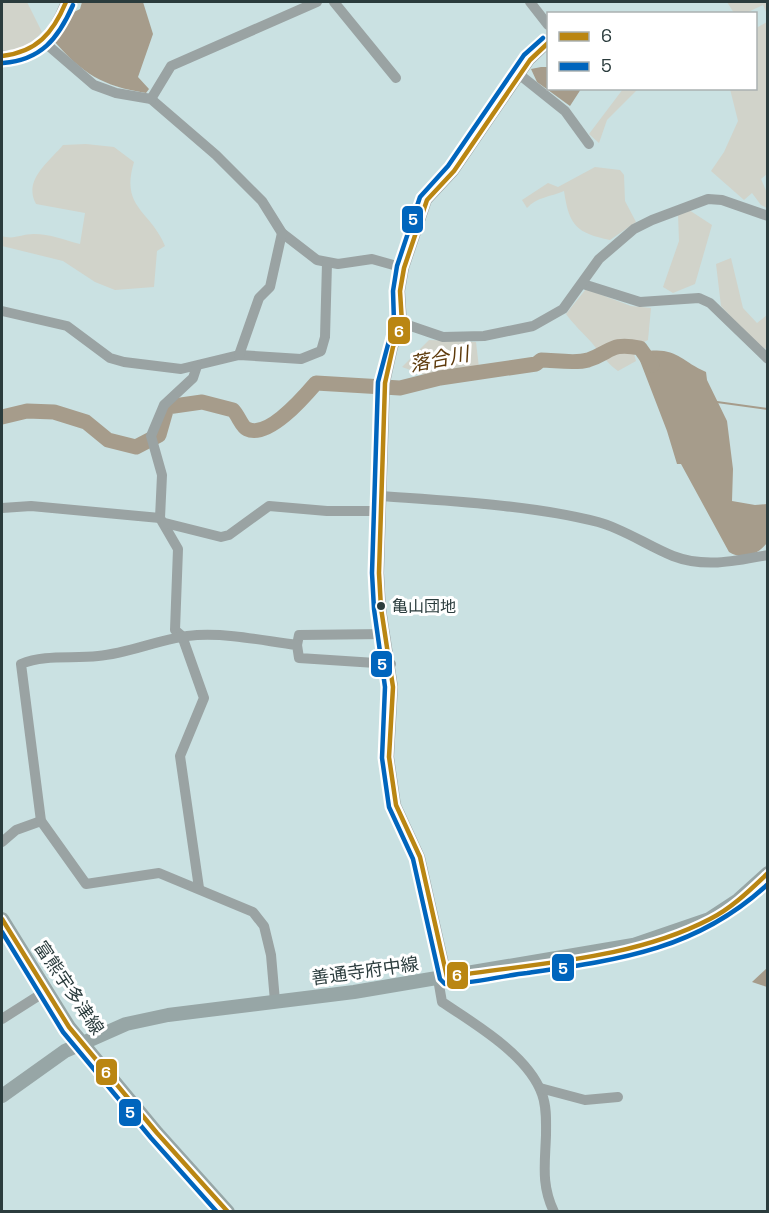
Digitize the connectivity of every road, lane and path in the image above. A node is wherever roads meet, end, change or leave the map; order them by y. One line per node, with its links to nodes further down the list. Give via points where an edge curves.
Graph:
1 (66, 2): 6 (street)
2 (317, 2): 11 (street, via 171,66)
3 (334, 2): 10 (street)
4 (530, 2): 5 (street)
5 (547, 23)
6 (44, 42): 8 (street, via 26,53); 11 (street, via 94,85)
7 (547, 45): 9 (street)
8 (2, 56)
9 (520, 75): 12 (street, via 566,111); 16 (street, via 454,171 428,200)
10 (396, 78)
11 (151, 99): 14 (street, via 262,201)
12 (589, 144)
13 (768, 216): 17 (street, via 708,199 675,211 634,229 599,259)
14 (282, 233): 15 (street, via 317,260); 20 (street, via 270,287 259,298)
15 (327, 263): 16 (street, via 372,259); 20 (street, via 326,337 321,351 302,359)
16 (404, 268): 19 (street, via 400,291)
17 (583, 284): 19 (street, via 563,309 541,324 506,332 442,337); 21 (street, via 640,302 699,298 710,303)
18 (2, 311): 22 (street, via 67,326 110,358 124,363 180,369)
19 (402, 323): 23 (street, via 385,383)
20 (239, 355): 22 (street)
21 (768, 359)
22 (197, 366): 26 (street, via 193,378 164,405 152,439 162,475)
23 (380, 496): 25 (street); 27 (street, via 462,502 600,522 675,557 698,562 727,563)
24 (2, 508): 26 (street, via 31,506 131,513)
25 (380, 511): 26 (street, via 270,506 229,536 221,537); 28 (street, via 379,573)
26 (162, 520): 29 (street, via 178,549 175,630)
27 (768, 555)
28 (385, 634): 30 (street, via 299,635); 31 (street)
29 (182, 636): 30 (street, via 199,634); 32 (street, via 122,654 35,658 21,664); 35 (street, via 204,698 180,756)
30 (297, 645): 31 (street, via 299,658)
31 (391, 664): 37 (street, via 389,757 396,805 420,856)
32 (41, 822): 33 (street, via 16,830); 35 (street, via 86,884 159,873)
33 (2, 842)
34 (768, 873): 37 (main road, 善通寺府中線, via 725,910 690,928 622,948)
35 (200, 888): 39 (street, via 260,918 271,955)
36 (2, 919): 38 (main road, 富熊宇多津線)
37 (443, 978): 39 (main road, 善通寺府中線); 42 (street, via 442,1002 493,1036)
38 (46, 991): 40 (street); 41 (main road, 富熊宇多津線)
39 (275, 1001): 41 (main road, 善通寺府中線, via 145,1019)
40 (2, 1019)
41 (82, 1042): 43 (main road, 善通寺府中線); 45 (main road, 富熊宇多津線)
42 (540, 1088): 44 (street, via 585,1100); 46 (street, via 546,1119 543,1182)
43 (2, 1096)
44 (618, 1097)
45 (228, 1212)
46 (554, 1212)

